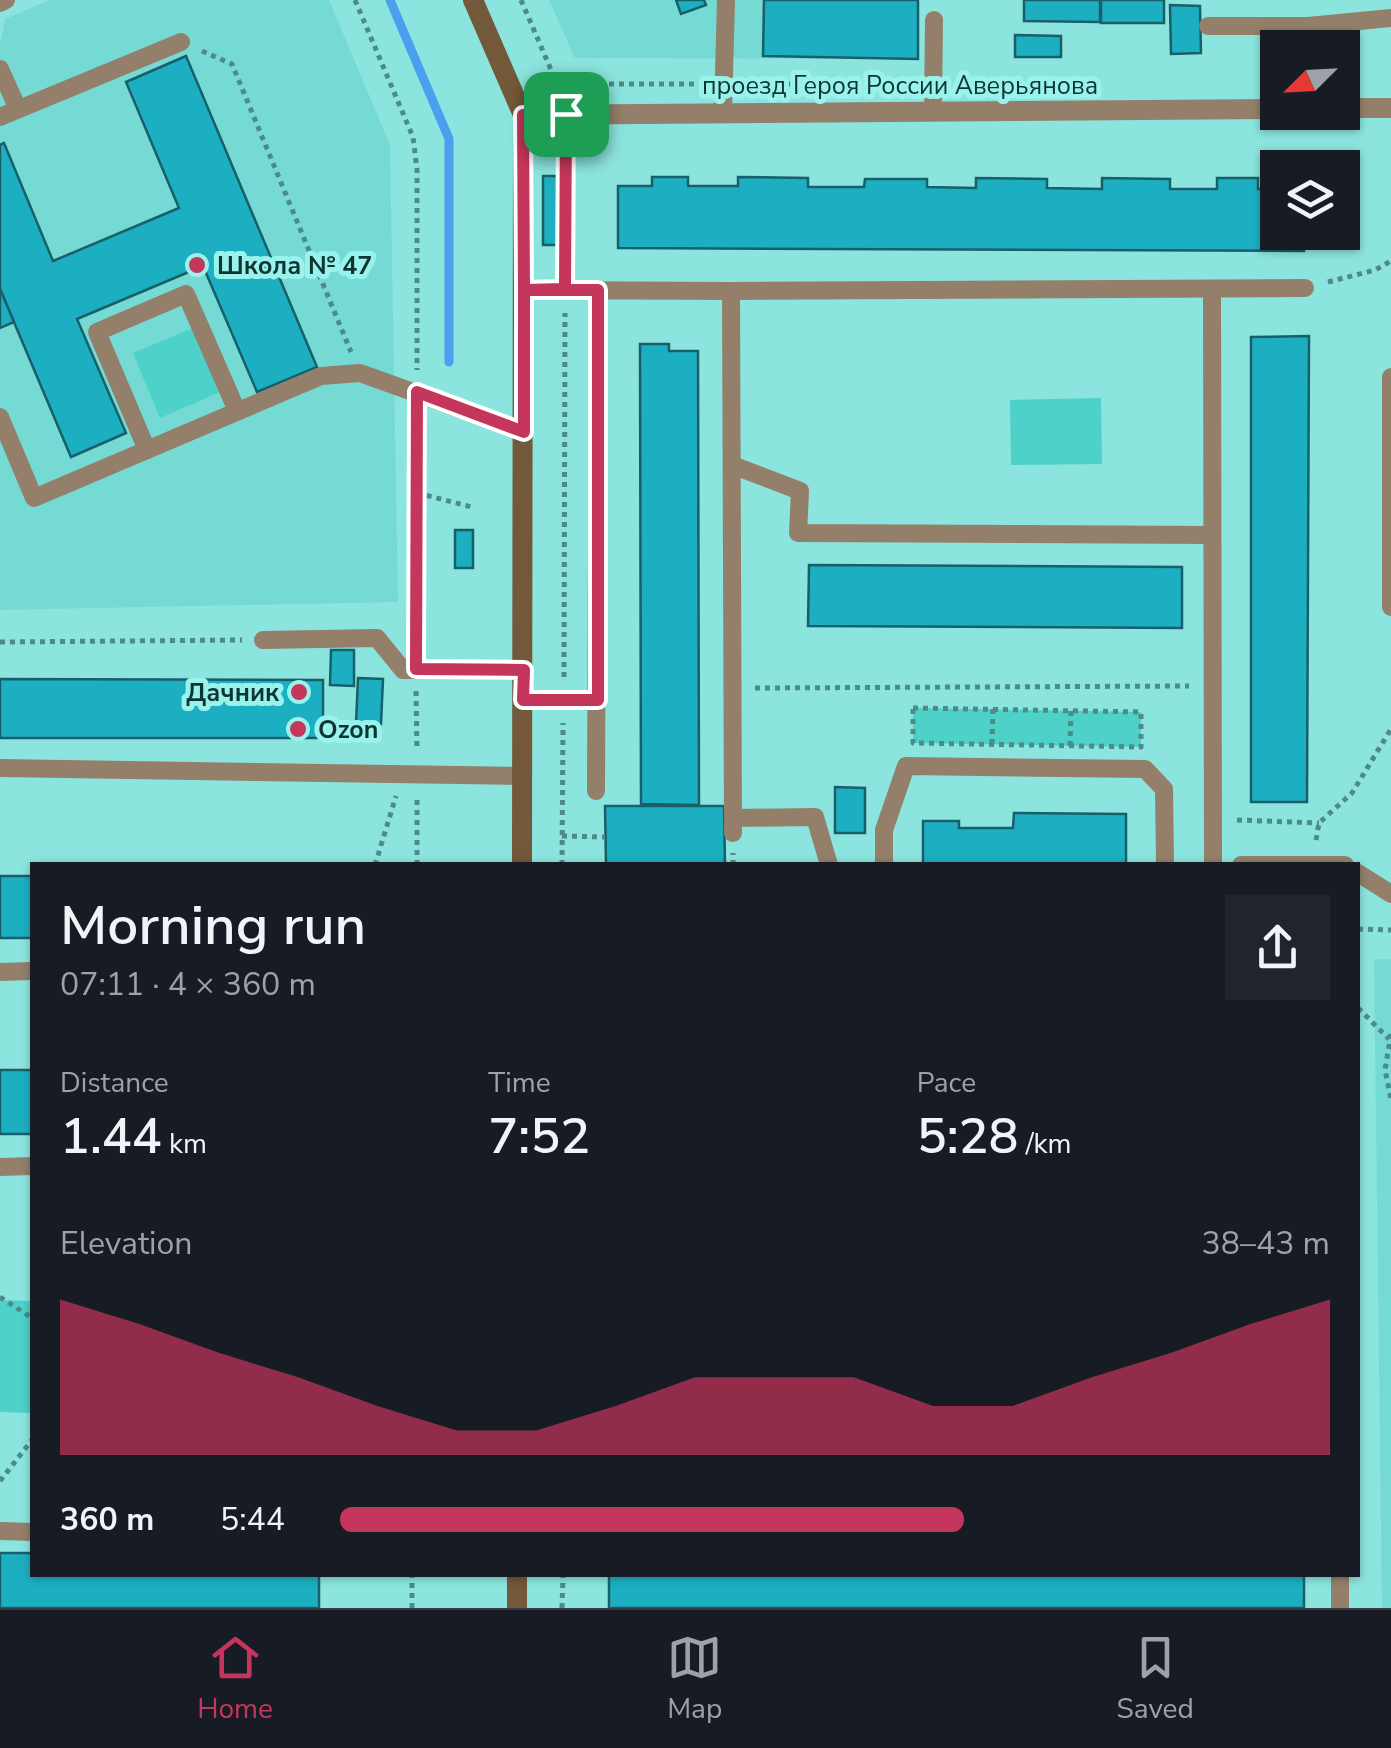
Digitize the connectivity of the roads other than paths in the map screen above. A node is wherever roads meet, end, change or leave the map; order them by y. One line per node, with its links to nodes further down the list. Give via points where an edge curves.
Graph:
1 (474, 0): 16 (main road)
2 (726, 0): 14 (lane)
3 (1391, 18): 6 (lane)
4 (934, 20): 13 (lane)
5 (1208, 26): 6 (lane)
6 (1308, 26): 7 (lane)
7 (1308, 30)
8 (181, 42): 15 (lane)
9 (0, 69): 15 (lane)
10 (1260, 108): 13 (street, проезд Героя России Аверьянова)
11 (1360, 108): 12 (street)
12 (1391, 108)
13 (933, 110): 14 (street, проезд Героя России Аверьянова)
14 (723, 111): 16 (street, проезд Героя России Аверьянова)
15 (9, 113)
16 (523, 115): 18 (main road)
17 (1305, 288): 20 (lane)
18 (524, 290): 19 (lane); 25 (main road)
19 (598, 290): 21 (lane); 33 (lane)
20 (1212, 290): 21 (lane); 28 (lane)
21 (731, 291): 27 (lane)
22 (1391, 377): 29 (lane)
23 (237, 411): 25 (lane, via 321,376 360,373); 26 (lane); 26 (lane, via 186,294 97,332)
24 (0, 417): 26 (lane, via 34,498)
25 (524, 432): 31 (main road)
26 (146, 450)
27 (732, 466): 28 (lane, via 800,491 798,533); 38 (lane, via 733,826 815,818)
28 (1212, 534): 41 (lane)
29 (1391, 607)
30 (263, 640): 31 (lane, via 378,638 404,670)
31 (524, 670): 32 (main road)
32 (523, 700): 33 (lane); 35 (main road)
33 (598, 700): 36 (lane)
34 (0, 768): 35 (lane)
35 (522, 776): 37 (main road)
36 (596, 791)
37 (522, 862)
38 (828, 862)
39 (884, 862): 40 (lane, via 884,830 906,766 1145,770 1164,789)
40 (1165, 862)
41 (1213, 862)
42 (1360, 874): 43 (lane)
43 (1391, 894)
44 (30, 971): 45 (lane)
45 (0, 972)
46 (30, 1166): 47 (lane)
47 (0, 1167)
48 (0, 1531): 49 (lane)
49 (30, 1532)
50 (518, 1577): 52 (main road)
51 (1340, 1577): 53 (lane)
52 (517, 1608)
53 (1340, 1608)

